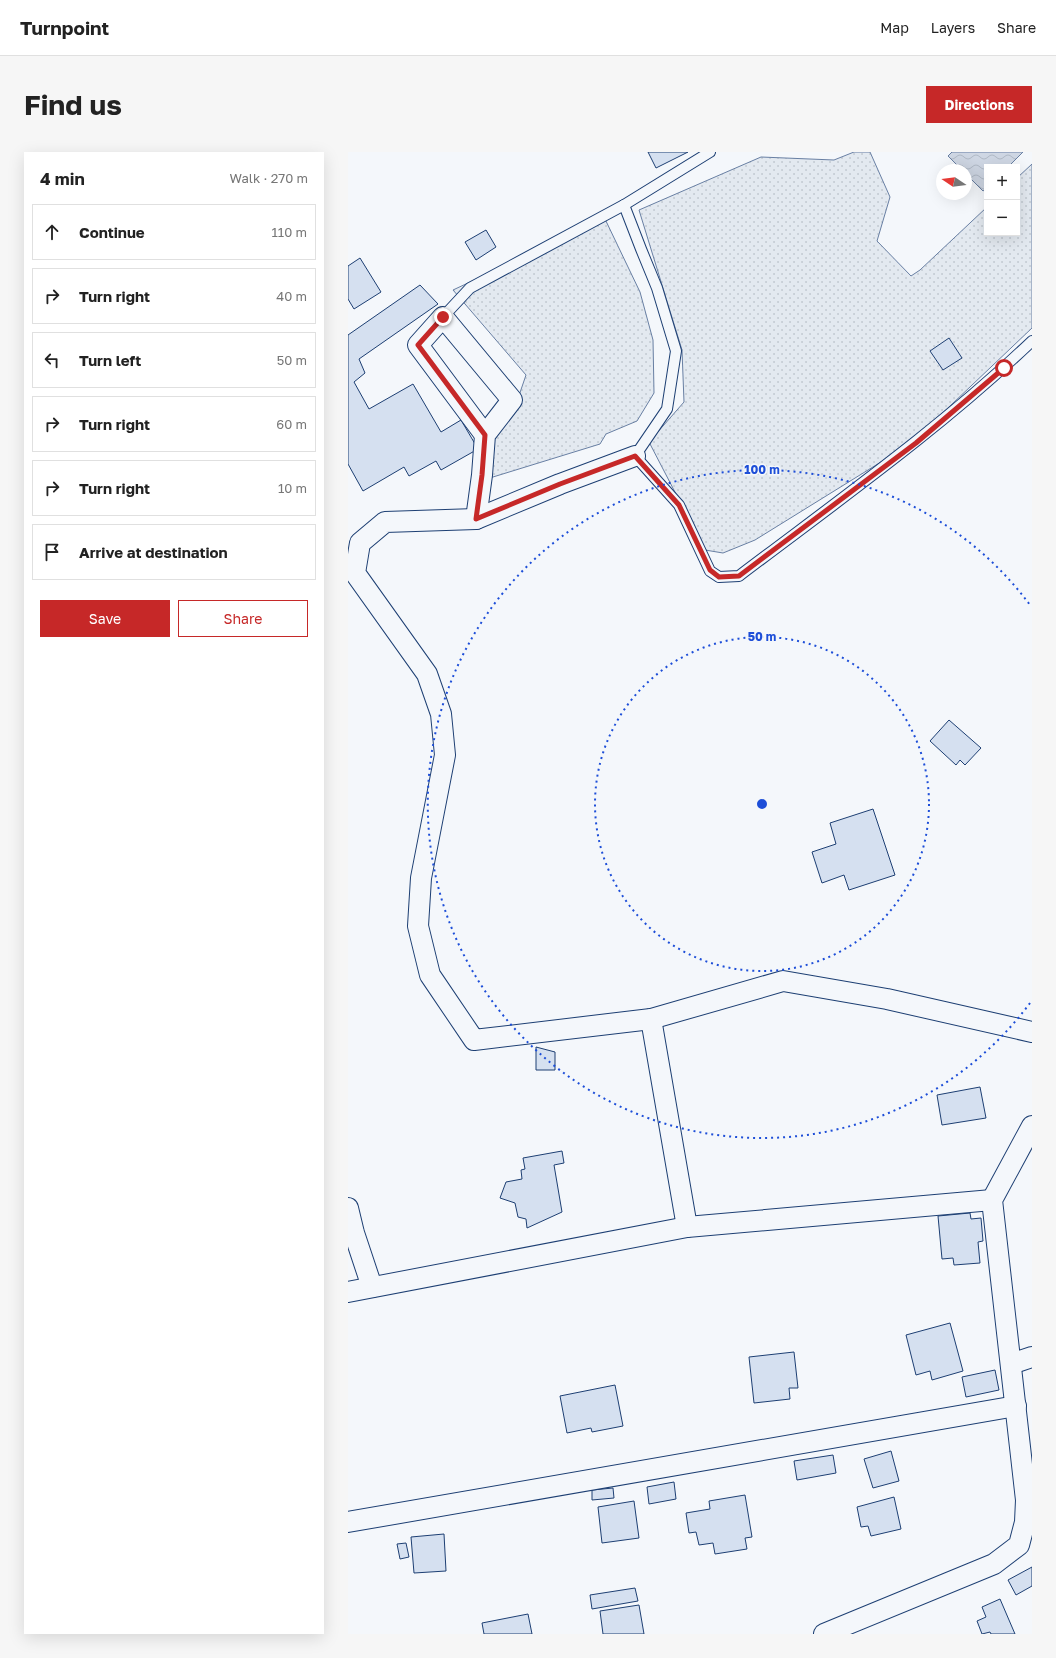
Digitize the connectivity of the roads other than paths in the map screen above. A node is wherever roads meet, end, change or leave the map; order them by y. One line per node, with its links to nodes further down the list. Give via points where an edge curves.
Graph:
1 (710, 152): 2 (lane)
2 (624, 205): 3 (lane, via 470,288); 6 (lane, via 657,288 676,350 667,409)
3 (443, 317): 5 (street, via 418,345); 5 (street, via 512,400)
4 (1032, 341): 6 (lane, via 916,443 739,576 719,577 710,570 679,505)
5 (485, 435): 7 (street)
6 (635, 456): 7 (street)
7 (476, 519): 8 (street, via 385,522 360,543 355,573 427,674 441,714 446,755 421,878 418,926 430,975 474,1040)
8 (651, 1019): 9 (street, via 783,982 887,999); 13 (street)
9 (1032, 1032)
10 (1032, 1126): 11 (street)
11 (992, 1200): 13 (street); 17 (street)
12 (348, 1208): 14 (street)
13 (687, 1228): 14 (street)
14 (372, 1287): 15 (street)
15 (348, 1292)
16 (1032, 1357): 17 (street)
17 (1011, 1364): 18 (street)
18 (1016, 1406): 19 (street); 20 (street, via 1026,1500 1026,1522 1019,1545 994,1564)
19 (348, 1522)
20 (824, 1634)

